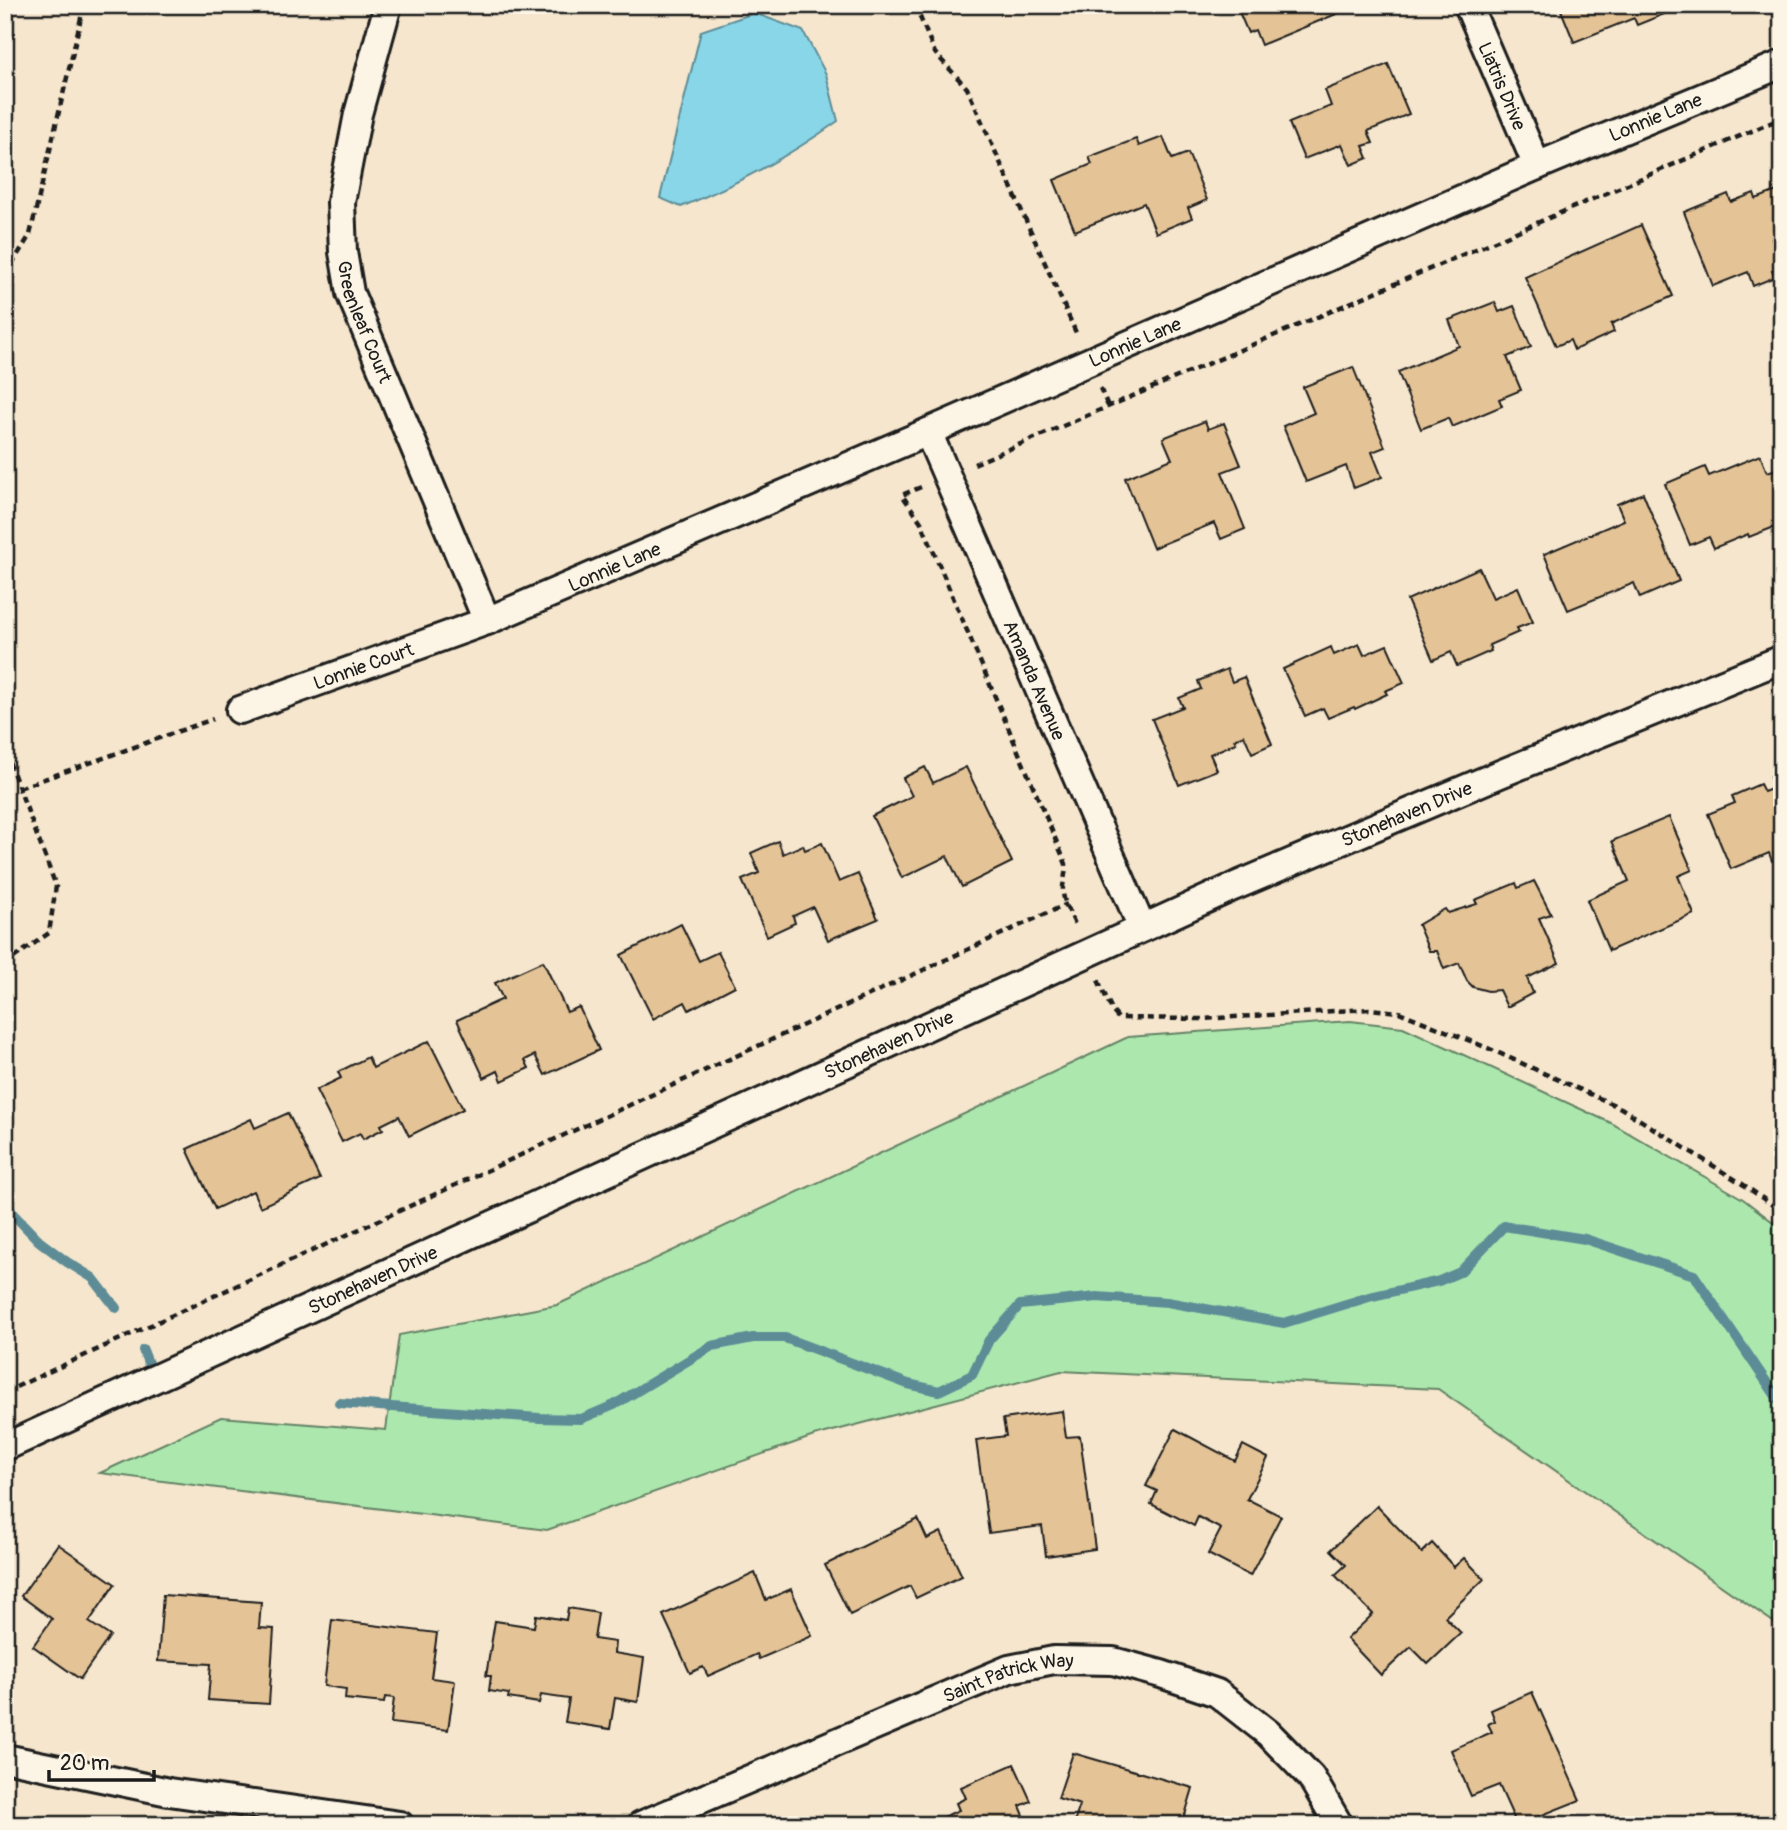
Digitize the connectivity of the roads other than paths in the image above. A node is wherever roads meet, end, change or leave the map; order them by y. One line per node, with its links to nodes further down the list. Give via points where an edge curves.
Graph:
1 (388, 5): 6 (street, Greenleaf Court, via 348,160 341,202 343,252 350,293)
2 (1468, 5): 4 (street, Liatris Drive)
3 (1782, 64): 4 (street, Lonnie Lane)
4 (1537, 166): 5 (street, Lonnie Lane)
5 (928, 432): 6 (street, Lonnie Lane); 9 (street, Amanda Avenue)
6 (487, 621): 8 (street, Lonnie Court)
7 (1782, 659): 9 (street, Stonehaven Drive)
8 (240, 710)
9 (1142, 928): 10 (street, Stonehaven Drive)
10 (5, 1447)
11 (5, 1758): 12 (street, via 169,1792)
12 (400, 1825)
13 (641, 1825): 14 (street, Saint Patrick Way, via 1009,1670 1054,1660 1113,1661 1217,1693 1268,1733 1311,1777)
14 (1339, 1825)

